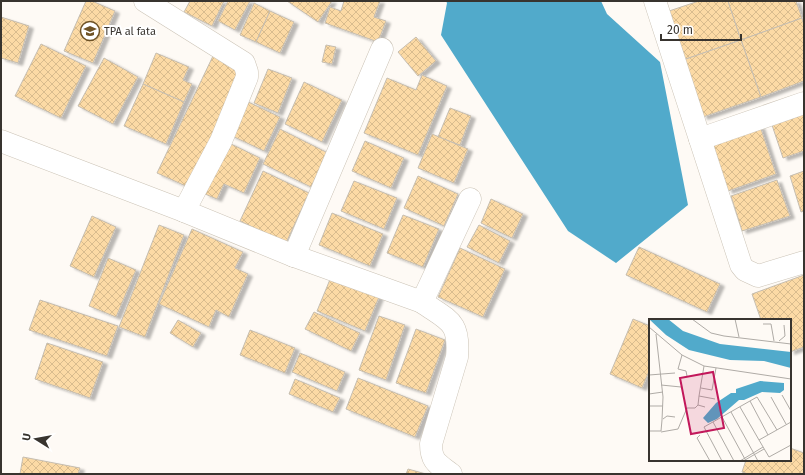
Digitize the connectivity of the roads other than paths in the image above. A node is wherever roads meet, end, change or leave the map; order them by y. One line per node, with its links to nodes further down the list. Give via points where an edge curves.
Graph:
1 (145, 1): 8 (street, via 244,63 247,72 221,141)
2 (655, 1): 5 (street)
3 (382, 49): 9 (street)
4 (804, 103): 5 (street)
5 (700, 139): 10 (street, via 741,265 745,270 758,276)
6 (1, 141): 8 (street)
7 (470, 198): 11 (street)
8 (184, 211): 9 (street)
9 (294, 256): 11 (street)
10 (804, 262)
11 (422, 302): 12 (street, via 452,323 457,332 457,357 431,444 431,454 435,462)
12 (451, 474)

